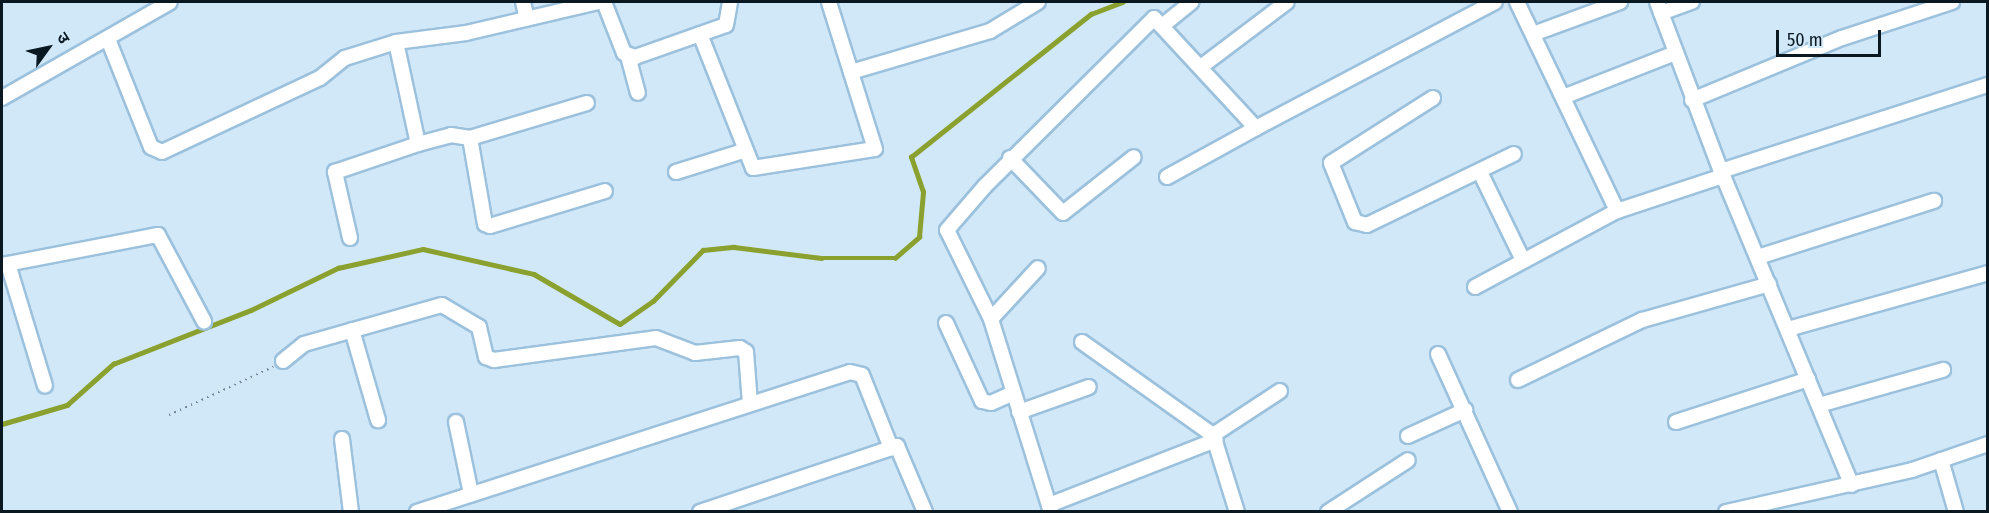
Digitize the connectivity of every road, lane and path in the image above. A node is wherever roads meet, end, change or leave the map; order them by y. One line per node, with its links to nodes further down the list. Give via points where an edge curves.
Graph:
1 (170, 2): 15 (street)
2 (524, 2): 17 (street)
3 (598, 2): 17 (street)
4 (604, 2): 24 (street)
5 (729, 2): 19 (street, via 729,21)
6 (829, 2): 26 (street)
7 (1038, 2): 26 (street, via 970,38)
8 (1192, 2): 18 (street)
9 (1287, 2): 25 (street)
10 (1495, 2): 34 (street)
11 (1517, 2): 20 (street)
12 (1620, 2): 20 (street)
13 (1692, 2): 16 (street)
14 (1952, 2): 32 (street, via 1842,38)
15 (156, 7): 21 (street)
16 (1659, 7): 23 (street)
17 (527, 19): 22 (street)
18 (1162, 26): 25 (street); 40 (street, via 1154,18)
19 (700, 34): 24 (street); 37 (street)
20 (1533, 34): 29 (street)
21 (108, 39): 22 (street, via 157,152 321,78 345,58); 30 (street)
22 (396, 42): 36 (street)
23 (1675, 53): 29 (street); 32 (street)
24 (628, 56): 28 (street)
25 (1202, 66): 34 (street)
26 (851, 72): 37 (street, via 875,149 762,170 753,168)
27 (1988, 85): 43 (street)
28 (638, 93)
29 (1563, 97): 47 (street)
30 (2, 98)
31 (1433, 98): 42 (street, via 1331,163 1355,222 1367,225)
32 (1692, 100): 43 (street)
33 (587, 103): 35 (street)
34 (1256, 128): 44 (street)
35 (470, 138): 36 (street, via 451,135); 45 (street, via 485,224 490,226)
36 (418, 144): 48 (street, via 335,172)
37 (743, 152): 41 (street)
38 (1514, 154): 42 (street)
39 (1134, 157): 40 (street, via 1063,213)
40 (1010, 158): 56 (street, via 947,230)
41 (676, 172)
42 (1480, 172): 50 (street)
43 (1722, 174): 47 (street); 49 (street)
44 (1167, 177)
45 (605, 191)
46 (1934, 201): 49 (street)
47 (1617, 211): 50 (street)
48 (350, 238)
49 (1758, 257): 54 (street)
50 (1523, 260): 55 (street)
51 (5, 264): 57 (street, via 158,235); 67 (street)
52 (1038, 268): 56 (street)
53 (1988, 273): 59 (street)
54 (1769, 284): 59 (street); 66 (street, via 1642,320)
55 (1475, 287)
56 (991, 319): 70 (street)
57 (204, 321)
58 (946, 323): 70 (street, via 982,401 991,403)
59 (1788, 329): 65 (street)
60 (352, 330): 63 (street, via 304,344); 71 (street, via 442,305 479,327 486,357 494,360 662,338 695,353 740,348 746,352); 76 (street)
61 (1082, 342): 80 (street)
62 (1438, 354): 73 (street)
63 (283, 361): 75 (path)
64 (1943, 370): 72 (street)
65 (1808, 379): 72 (street); 78 (street)
66 (1518, 380)
67 (45, 386)
68 (1089, 387): 74 (street)
69 (1281, 392): 80 (street)
70 (1013, 393): 74 (street)
71 (750, 404): 83 (street, via 857,372); 87 (street)
72 (1819, 405): 86 (street)
73 (1465, 410): 79 (street); 96 (street)
74 (1019, 412): 89 (street)
75 (169, 415)
76 (378, 420)
77 (456, 422): 87 (street)
78 (1676, 422)
79 (1408, 436)
80 (1215, 437): 89 (street); 94 (street)
81 (342, 439): 90 (street)
82 (1988, 444): 85 (street)
83 (891, 448): 92 (street); 93 (street, via 897,446)
84 (1408, 460): 95 (street)
85 (1941, 460): 86 (street); 98 (street)
86 (1852, 484): 88 (street)
87 (471, 494): 91 (street)
88 (1789, 506): 97 (street)
89 (1050, 508)
90 (351, 512)
91 (417, 512)
92 (700, 512)
93 (925, 512)
94 (1237, 512)
95 (1328, 512)
96 (1510, 512)
97 (1726, 512)
98 (1956, 512)

